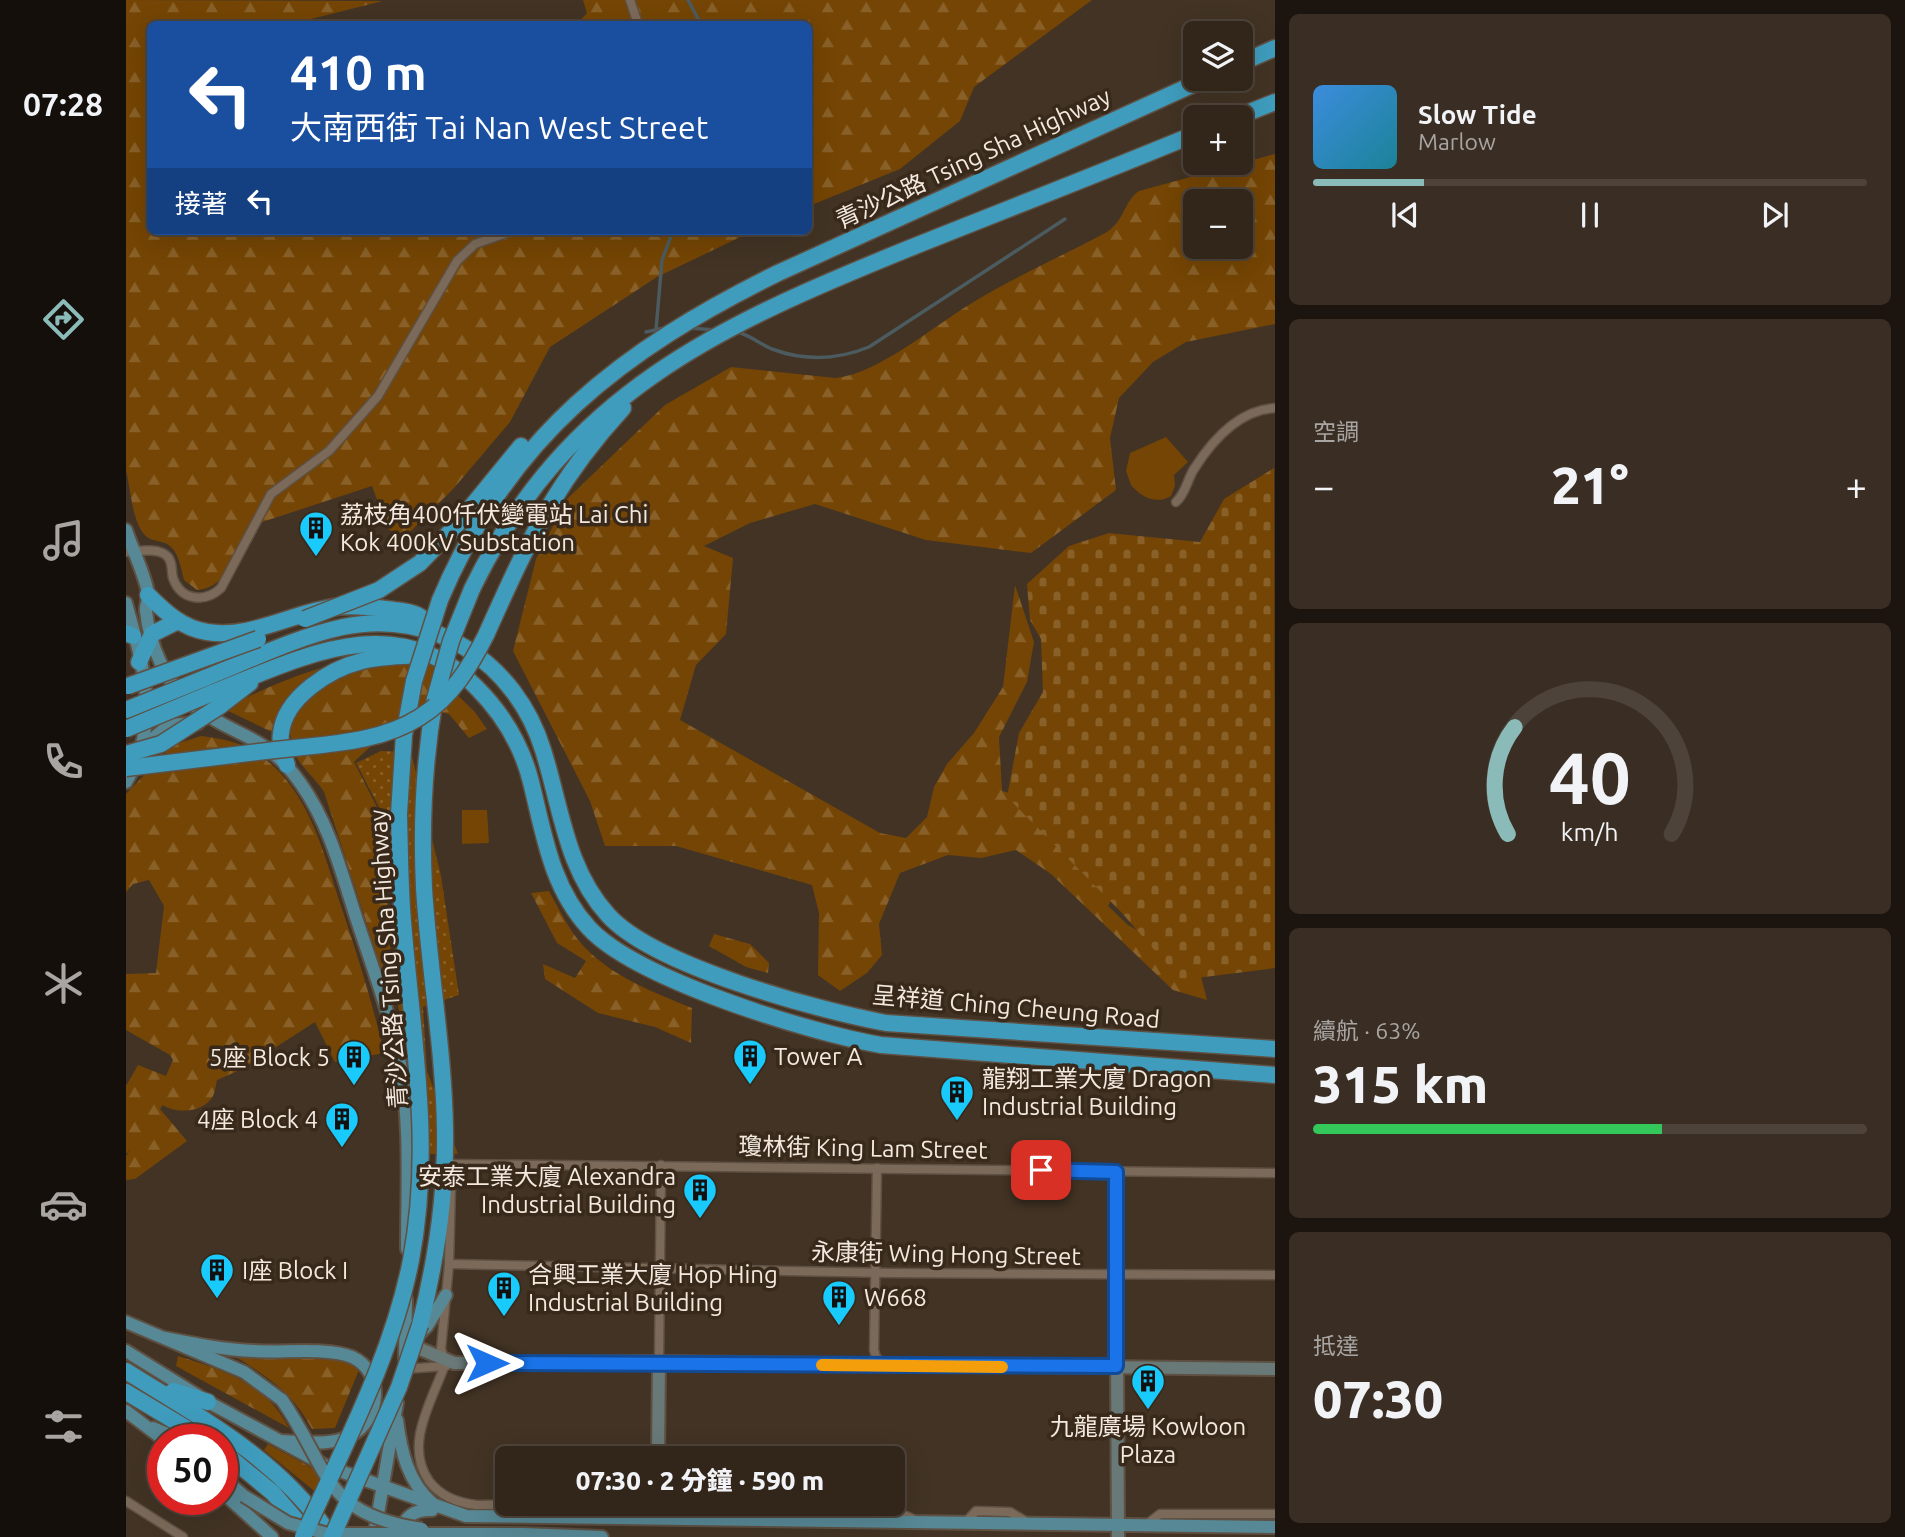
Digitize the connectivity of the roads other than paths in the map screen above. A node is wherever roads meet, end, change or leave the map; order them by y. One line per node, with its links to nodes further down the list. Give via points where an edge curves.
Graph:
1 (630, 0): 2 (street)
2 (637, 21)
3 (1275, 48): 4 (highway)
4 (1253, 58)
5 (1183, 89): 10 (highway, 青沙公路 Tsing Sha Highway, via 795,265 717,303)
6 (1275, 102): 7 (highway)
7 (1253, 111)
8 (1183, 139): 11 (highway, 青沙公路 Tsing Sha Highway, via 806,290)
9 (501, 235): 15 (street, via 475,244 457,261 378,396 329,451 271,494 214,595 198,599 183,593 162,553)
10 (631, 357): 24 (highway, bridge, via 538,429 443,541 396,580 258,639); 80 (highway, 青沙公路 Tsing Sha Highway, bridge, via 557,421 503,486 457,562 421,653 404,735 399,814 403,923 421,1096 417,1225 401,1301 381,1361)
11 (660, 368): 30 (highway, bridge, via 567,473 538,522 469,667 429,711 398,729 358,739); 82 (highway, 青沙公路 Tsing Sha Highway, bridge, via 569,446 521,505 472,589 443,666 429,736 423,854 444,1105 440,1230 426,1303 406,1371)
12 (1275, 408): 13 (street, via 1238,418 1195,467)
13 (1176, 502)
14 (126, 530): 15 (main road)
15 (129, 552): 16 (main road)
16 (148, 595): 18 (highway); 20 (main road, via 145,608)
17 (126, 603): 21 (main road)
18 (178, 621): 19 (highway, via 207,632 243,631 335,607 367,606 414,612 427,619); 20 (highway)
19 (433, 632): 25 (highway, 呈祥道 Ching Cheung Road, via 382,622 344,627 289,644); 33 (highway, 呈祥道 Ching Cheung Road, via 482,658 517,694 538,734 567,839 588,889 610,918 658,951 797,1000 886,1023)
20 (152, 634): 23 (highway); 28 (main road, via 167,675 184,698)
21 (129, 635): 23 (main road)
22 (434, 654): 25 (highway, 呈祥道 Ching Cheung Road, via 377,643 322,652); 31 (highway, via 368,660 340,669 293,705 281,734); 34 (highway, 呈祥道 Ching Cheung Road, bridge, via 472,683 509,728 531,781 547,853 570,902 596,935 642,965 795,1023 860,1041)
23 (139, 662): 29 (main road, via 149,711)
24 (126, 686)
25 (212, 692): 26 (highway, 呈祥道 Ching Cheung Road, bridge); 27 (highway, 呈祥道 Ching Cheung Road, bridge); 30 (highway, bridge, via 161,744)
26 (126, 710)
27 (126, 729)
28 (243, 732): 29 (main road, via 178,722); 31 (main road)
29 (144, 746): 30 (main road)
30 (130, 760): 32 (main road)
31 (287, 765): 47 (main road, via 329,835 397,1052 407,1162)
32 (126, 782)
33 (1275, 1049)
34 (1275, 1075)
35 (661, 1165): 36 (street, 瓊林街 King Lam Street); 39 (street, 瓊林街 King Lam Street, via 451,1164); 40 (street)
36 (877, 1168): 37 (street, 瓊林街 King Lam Street); 41 (street)
37 (1116, 1172): 38 (street, 瓊林街 King Lam Street); 43 (main road)
38 (1275, 1173)
39 (449, 1264): 40 (street, 永康街 Wing Hong Street); 44 (street)
40 (660, 1267): 41 (street, 永康街 Wing Hong Street); 49 (street)
41 (876, 1272): 43 (street, 永康街 Wing Hong Street); 51 (street, via 874,1350)
42 (1275, 1275): 43 (street, 永康街 Wing Hong Street)
43 (1116, 1276): 52 (main road)
44 (446, 1295): 47 (main road, via 422,1333); 50 (street, via 441,1349)
45 (126, 1322): 46 (main road)
46 (165, 1338): 63 (main road, via 253,1351 343,1354 367,1369 375,1400 354,1433 323,1442); 77 (main road, bridge, via 244,1372 282,1400 319,1468 339,1494 379,1518)
47 (406, 1343): 50 (main road); 53 (main road)
48 (126, 1351): 57 (main road)
49 (659, 1362): 50 (main road); 51 (main road); 64 (main road)
50 (447, 1363): 53 (street); 69 (street, via 417,1446 421,1467 441,1494 477,1505)
51 (886, 1366): 52 (main road)
52 (1116, 1366): 54 (main road); 76 (main road)
53 (404, 1369): 58 (main road)
54 (1275, 1369)
55 (126, 1370): 57 (highway); 82 (highway, via 264,1463 304,1500)
56 (126, 1392): 60 (highway)
57 (208, 1402): 63 (main road)
58 (396, 1408): 66 (main road); 71 (main road, via 408,1472 419,1491)
59 (126, 1411): 60 (main road)
60 (155, 1420): 61 (highway); 62 (highway)
61 (159, 1424)
62 (165, 1424)
63 (278, 1440): 66 (main road, via 326,1466)
64 (658, 1446)
65 (238, 1464): 81 (highway, via 273,1493)
66 (383, 1488): 71 (main road); 83 (main road)
67 (238, 1491): 77 (main road, bridge, via 288,1523 328,1534)
68 (126, 1501): 78 (street)
69 (495, 1505)
70 (238, 1506): 79 (main road)
71 (445, 1511): 73 (main road, via 476,1518); 84 (main road, via 416,1511 403,1522)
72 (1275, 1514): 74 (street, via 1160,1514)
73 (640, 1518): 76 (main road, via 1029,1523)
74 (1146, 1525): 75 (main road); 76 (main road)
75 (1275, 1527)
76 (1118, 1530)
77 (446, 1533): 85 (main road, bridge)
78 (183, 1537)
79 (272, 1537)
80 (303, 1537)
81 (310, 1537)
82 (332, 1537)
83 (374, 1537)
84 (399, 1537)
85 (602, 1537)

